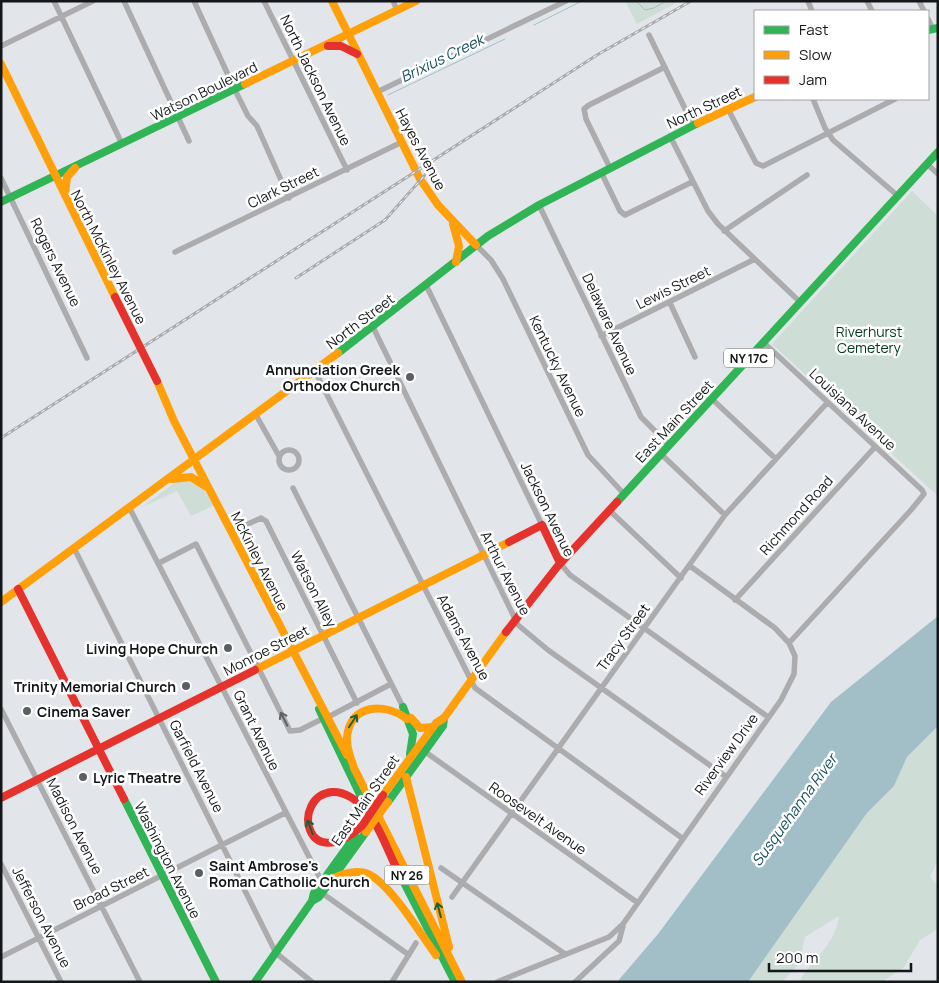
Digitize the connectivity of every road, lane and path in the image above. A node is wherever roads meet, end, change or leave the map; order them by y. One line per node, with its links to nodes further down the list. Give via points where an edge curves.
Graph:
1 (54, 1): 11 (street)
2 (93, 1): 11 (street)
3 (124, 1): 26 (street)
4 (194, 1): 20 (street)
5 (264, 1): 17 (street, North Jackson Avenue)
6 (332, 1): 12 (street, Hayes Avenue)
7 (393, 1): 10 (street)
8 (416, 1): 10 (street, Watson Boulevard)
9 (566, 1): 21 (street)
10 (397, 10): 12 (street, Watson Boulevard)
11 (61, 17): 14 (street); 32 (street)
12 (348, 34): 15 (street, Watson Boulevard); 16 (street, Hayes Avenue)
13 (649, 34): 19 (street)
14 (1, 46)
15 (324, 46): 16 (street, via 341,46); 17 (street, Watson Boulevard)
16 (358, 55): 21 (street, Hayes Avenue)
17 (293, 62): 20 (street, Watson Boulevard); 37 (street, North Jackson Avenue)
18 (1, 64): 41 (street, North McKinley Avenue)
19 (665, 67): 27 (street); 36 (street, via 584,109)
20 (235, 90): 26 (street, Watson Boulevard); 47 (street, via 257,126)
21 (377, 92): 31 (street, Hayes Avenue)
22 (754, 97): 25 (street, North Street)
23 (813, 100): 28 (street)
24 (893, 100): 28 (street)
25 (728, 109): 27 (street, North Street); 28 (street, via 756,163 763,166)
26 (179, 117): 30 (street); 32 (street, Watson Boulevard)
27 (693, 125): 29 (street, North Street)
28 (828, 133): 44 (street)
29 (670, 136): 36 (street, North Street); 43 (street)
30 (189, 140)
31 (402, 142): 37 (street, Clark Street); 50 (street, Hayes Avenue, via 425,187)
32 (122, 144): 35 (street, Watson Boulevard)
33 (938, 152): 34 (street, East Main Street / NY 17C)
34 (927, 164): 39 (street); 44 (street, East Main Street / NY 17C)
35 (77, 166): 41 (street, Watson Boulevard); 45 (street, via 67,177)
36 (610, 168): 38 (street, North Street)
37 (347, 170): 47 (street, Clark Street)
38 (601, 172): 43 (street, via 625,215); 49 (street, North Street)
39 (938, 174)
40 (807, 175): 51 (street)
41 (55, 176): 45 (street, North McKinley Avenue); 46 (street, Watson Boulevard)
42 (1, 178): 46 (street, Rogers Avenue)
43 (692, 182): 51 (street)
44 (898, 196): 57 (street, East Main Street / NY 17C)
45 (65, 197): 73 (street, North McKinley Avenue, bridge)
46 (10, 198): 48 (street, Watson Boulevard); 63 (street, Rogers Avenue)
47 (289, 198): 53 (street, Clark Street)
48 (1, 202)
49 (539, 205): 52 (street, North Street); 60 (street, Delaware Avenue)
50 (450, 218): 52 (street, Hayes Avenue); 55 (street, via 459,246)
51 (724, 231): 54 (street)
52 (476, 245): 55 (street, North Street); 77 (street, Kentucky Avenue, via 499,271 588,455)
53 (175, 252)
54 (755, 260): 57 (street); 58 (street, Lewis Street)
55 (456, 262): 56 (street, North Street)
56 (427, 287): 59 (street, North Street); 81 (street, Jackson Avenue)
57 (800, 302): 61 (street, East Main Street / NY 17C)
58 (670, 303): 60 (street, Lewis Street); 62 (street)
59 (373, 327): 64 (street, North Street); 84 (street, Arthur Avenue)
60 (601, 336): 68 (street, Delaware Avenue, via 641,417)
61 (763, 342): 65 (street, East Main Street / NY 17C); 66 (street, Louisiana Avenue)
62 (695, 357)
63 (87, 358)
64 (314, 371): 67 (street, North Street); 89 (street, Adams Avenue)
65 (712, 399): 68 (street, East Main Street / NY 17C); 72 (street)
66 (827, 403): 69 (street, Louisiana Avenue); 72 (street, Tracy Street)
67 (256, 415): 71 (street); 73 (street, North Street)
68 (669, 445): 70 (street, East Main Street / NY 17C)
69 (875, 447): 91 (street, Richmond Road); 97 (street, Louisiana Avenue, via 924,495)
70 (661, 454): 77 (street, East Main Street / NY 17C); 80 (street)
71 (279, 456)
72 (776, 458): 80 (street, Tracy Street)
73 (194, 460): 74 (street, North Street); 76 (street, McKinley Avenue)
74 (164, 482): 76 (street, via 191,476); 78 (street, North Street)
75 (293, 488): 93 (street)
76 (209, 489): 82 (street, McKinley Avenue)
77 (624, 494): 79 (street, East Main Street / NY 17C)
78 (130, 507): 83 (street, North Street); 85 (street, Grant Avenue)
79 (609, 510): 86 (street, East Main Street / NY 17C); 88 (street)
80 (725, 515): 87 (street, Tracy Street)
81 (542, 525): 84 (street, Monroe Street); 86 (street, Jackson Avenue)
82 (231, 532): 96 (street, Watson Alley, via 264,518); 98 (street, McKinley Avenue)
83 (74, 548): 90 (street, North Street); 110 (street, Garfield Avenue)
84 (483, 555): 89 (street, Monroe Street); 94 (street, Arthur Avenue)
85 (159, 563): 99 (street, via 196,544); 102 (street, Grant Avenue)
86 (560, 563): 94 (street, East Main Street / NY 17C); 95 (street, Jackson Avenue, via 570,575)
87 (690, 566): 88 (street, Tracy Street); 91 (street)
88 (681, 578): 95 (street, Tracy Street)
89 (422, 586): 93 (street, Monroe Street); 100 (street, Adams Avenue)
90 (18, 589): 92 (street, North Street); 114 (street, Washington Avenue)
91 (735, 600): 97 (street)
92 (1, 602)
93 (358, 618): 96 (street, Monroe Street); 101 (street)
94 (514, 620): 100 (street, East Main Street / NY 17C); 103 (street, Arthur Avenue, via 521,629)
95 (645, 628): 103 (street, Tracy Street); 107 (street, Jackson Avenue)
96 (324, 636): 98 (street, Monroe Street); 104 (street, Watson Alley)
97 (789, 642): 107 (street, Riverview Drive, via 794,656 794,674)
98 (292, 651): 99 (street, Monroe Street); 108 (street, McKinley Avenue)
99 (258, 668): 102 (street, Monroe Street); 108 (street, one-way to 99, via 300,730 290,731)
100 (471, 681): 109 (street, East Main Street / NY 17C); 113 (street, Adams Avenue, via 478,691)
101 (391, 684): 104 (street); 105 (street)
102 (222, 687): 110 (street, Monroe Street); 123 (street, Grant Avenue)
103 (602, 688): 113 (street, Tracy Street); 118 (street, Arthur Avenue)
104 (357, 703): 108 (street)
105 (403, 707): 111 (street); 112 (street, via 416,727)
106 (1, 709): 120 (street, Madison Avenue)
107 (768, 717): 118 (street, Riverview Drive)
108 (325, 718): 117 (street, McKinley Avenue); 124 (street, McKinley Avenue)
109 (444, 718): 112 (street, East Main Street / NY 17C); 115 (street, East Main Street / NY 17C)
110 (159, 719): 114 (street, Monroe Street); 128 (street, Garfield Avenue)
111 (407, 719): 116 (street, via 413,740); 117 (street, NY 26, one-way to 111, via 347,738 356,716 368,708 383,706 398,711)
112 (433, 727): 116 (street, East Main Street / NY 17C)
113 (558, 748): 125 (street, Tracy Street); 127 (street, Adams Avenue)
114 (98, 749): 120 (street, Monroe Street); 131 (street, Washington Avenue)
115 (424, 752): 119 (street, East Main Street / NY 17C); 125 (street, Roosevelt Avenue)
116 (408, 761): 122 (street, East Main Street / NY 17C)
117 (354, 768): 148 (street, NY 26)
118 (725, 776): 127 (street, Riverview Drive)
119 (406, 777): 122 (street, East Main Street / NY 17C); 148 (street, one-way to 119, via 449,950)
120 (37, 779): 121 (street, Monroe Street); 139 (street, Madison Avenue)
121 (1, 798)
122 (385, 798): 126 (street, East Main Street / NY 17C, bridge)
123 (285, 813): 128 (street, Broad Street); 133 (street, Grant Avenue)
124 (369, 814): 126 (street, one-way to 124, via 344,841 329,844 312,834 307,814 315,799 335,792 351,796); 147 (street, McKinley Avenue)
125 (511, 814): 134 (street, Tracy Street); 138 (street, Roosevelt Avenue)
126 (364, 829): 132 (street, East Main Street / NY 17C); 133 (street, East Main Street / NY 17C)
127 (682, 838): 138 (street, Riverview Drive)
128 (224, 845): 131 (street, Broad Street); 143 (street, Garfield Avenue)
129 (1, 864): 141 (street, Jefferson Avenue)
130 (441, 868): 134 (street)
131 (162, 877): 139 (street, Broad Street); 151 (street, Washington Avenue)
132 (333, 878): 135 (street, East Main Street / NY 17C); 147 (street, NY 26, via 357,872 374,877)
133 (322, 882): 137 (street, East Main Street / NY 17C)
134 (462, 882): 136 (street, Tracy Street); 144 (street)
135 (322, 892): 137 (street, East Main Street / NY 17C); 145 (street)
136 (452, 897)
137 (312, 901): 143 (street, East Main Street / NY 17C)
138 (638, 904): 140 (street, Riverview Drive)
139 (101, 907): 141 (street, Broad Street); 150 (street, Madison Avenue)
140 (623, 924): 144 (street, Riverview Drive, via 609,937); 158 (street, via 619,941)
141 (39, 938): 146 (street, Broad Street); 149 (street, Jefferson Avenue)
142 (416, 943): 145 (street)
143 (276, 953): 152 (street, East Main Street / NY 17C); 153 (street, Garfield Avenue)
144 (565, 954): 157 (street, Riverview Drive)
145 (409, 955): 154 (street)
146 (1, 957)
147 (448, 968): 155 (street, NY 26)
148 (458, 974): 156 (street, NY 26)
149 (61, 982)
150 (140, 982)
151 (216, 982)
152 (255, 982)
153 (312, 982)
154 (392, 982)
155 (455, 982)
156 (462, 982)
157 (497, 982)
158 (575, 982)

